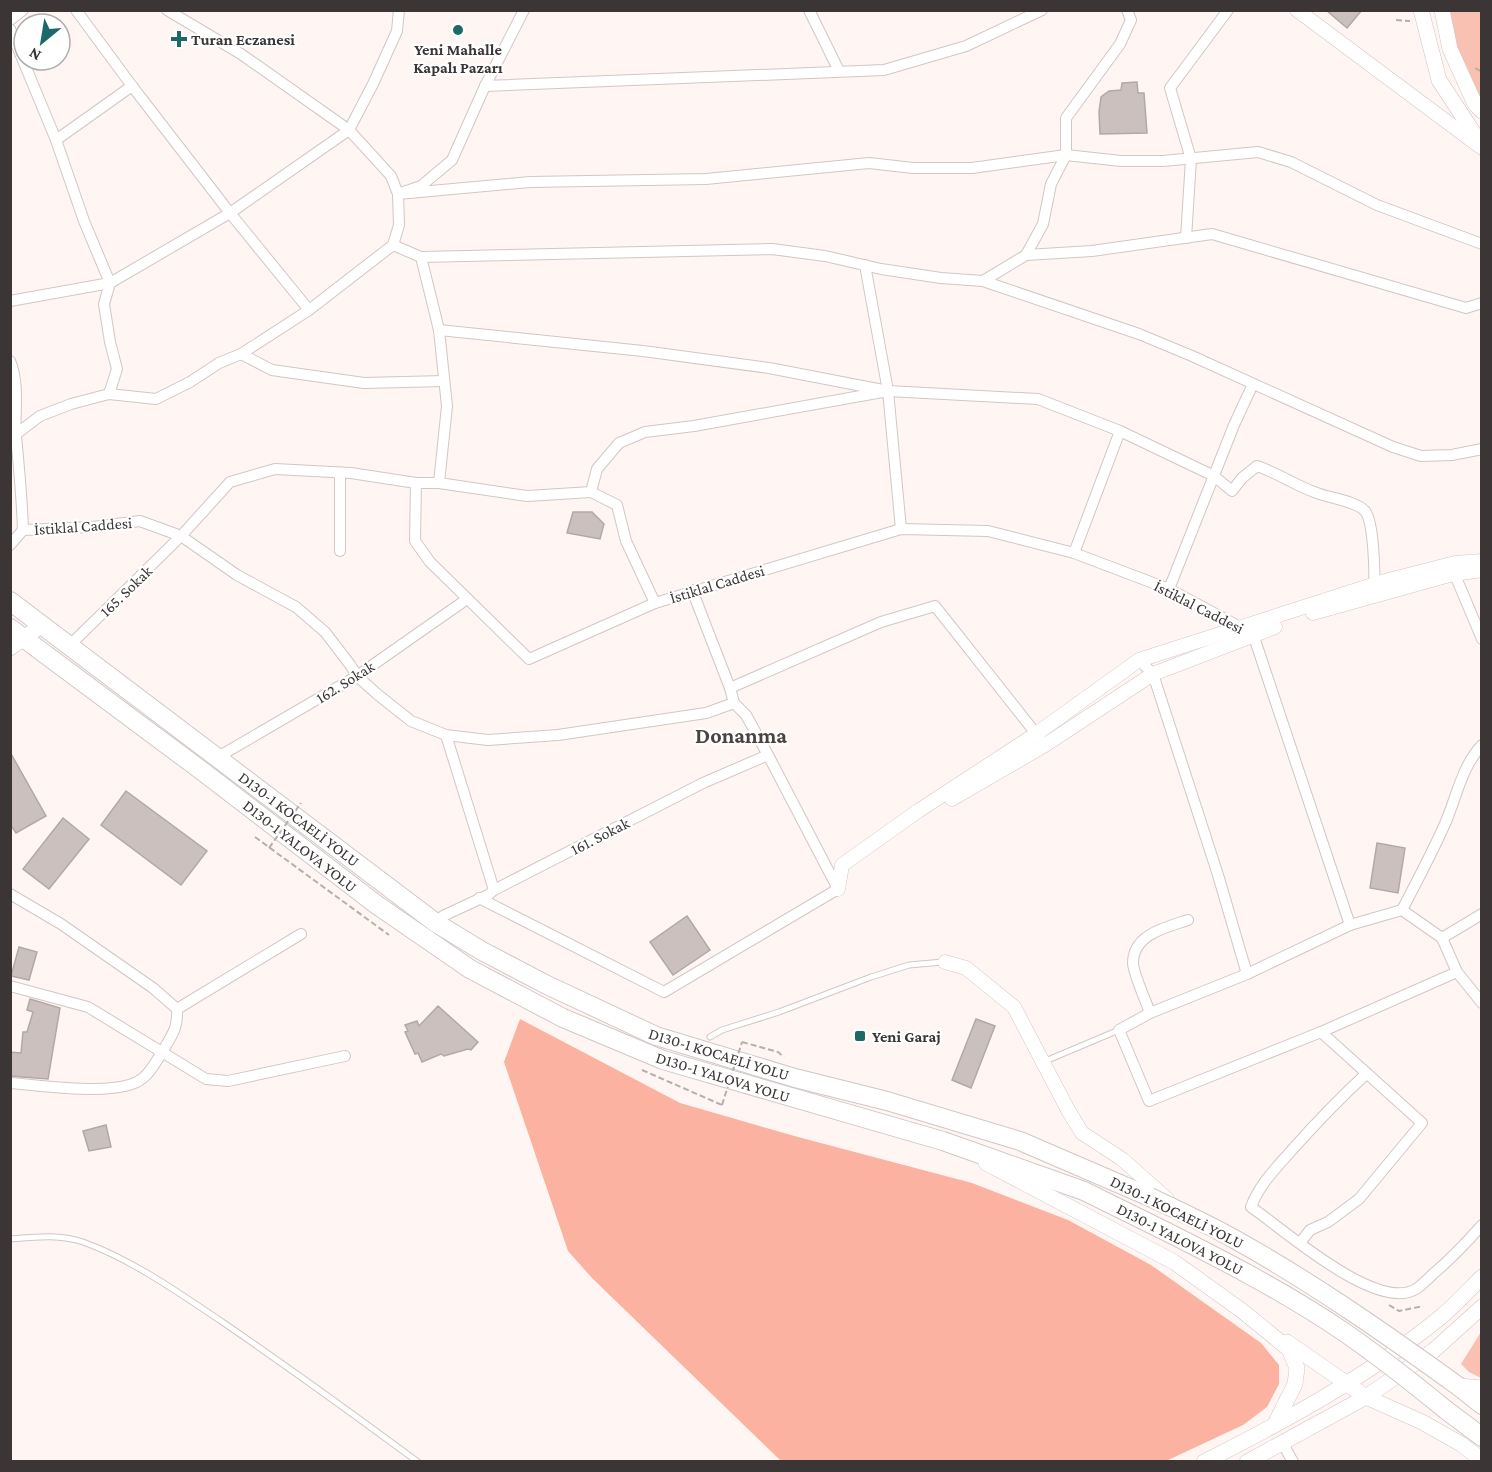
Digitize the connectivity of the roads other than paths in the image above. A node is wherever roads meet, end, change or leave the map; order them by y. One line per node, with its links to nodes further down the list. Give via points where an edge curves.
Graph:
1 (23, 10): 13 (street)
2 (76, 10): 16 (street)
3 (167, 10): 19 (street, via 241,54)
4 (399, 10): 19 (street, via 397,31)
5 (524, 10): 17 (street)
6 (809, 10): 15 (street)
7 (1042, 10): 15 (street, via 966,46 884,70)
8 (1127, 10): 23 (street, via 1131,20 1120,44 1066,118)
9 (1228, 10): 24 (street, via 1170,88)
10 (1297, 10): 22 (street)
11 (1442, 10): 18 (main road, via 1450,49 1475,104)
12 (1417, 16): 21 (main road, via 1439,80)
13 (10, 20)
14 (10, 29): 20 (street)
15 (839, 71): 17 (street)
16 (132, 86): 20 (street); 26 (street)
17 (485, 86): 25 (street, via 452,160 421,186)
18 (1482, 111)
19 (349, 130): 25 (street, via 391,176); 26 (street)
20 (56, 140): 34 (street)
21 (1482, 142)
22 (1482, 148)
23 (1066, 155): 24 (street, via 1121,161); 25 (street, via 972,168 869,163 706,179 530,182); 30 (street, via 1051,184 1043,224)
24 (1191, 159): 27 (street); 29 (street, via 1258,152 1291,162 1377,205)
25 (398, 194): 28 (street, via 399,225)
26 (230, 213): 34 (street); 37 (street)
27 (1186, 238): 30 (street); 36 (street, via 1212,234 1466,308)
28 (393, 244): 31 (street); 37 (street)
29 (1482, 244)
30 (1026, 255): 33 (street)
31 (421, 257): 32 (street, via 772,249); 38 (street)
32 (865, 265): 33 (street); 43 (street)
33 (984, 281): 42 (street, via 1139,334)
34 (110, 283): 35 (street); 44 (street, via 104,304 117,369)
35 (10, 301)
36 (1482, 303)
37 (309, 310): 39 (street)
38 (439, 330): 41 (street); 43 (street, via 769,368)
39 (241, 354): 41 (street, via 272,370 364,383); 44 (street, via 156,399)
40 (10, 361): 46 (street)
41 (444, 381): 52 (street, via 447,405)
42 (1252, 384): 48 (street, via 1392,447 1421,456); 50 (street)
43 (888, 391): 45 (street, via 1038,399); 53 (street, via 645,432 619,444 597,469); 54 (street)
44 (109, 394): 46 (street, via 40,416)
45 (1120, 432): 50 (street); 59 (street)
46 (16, 434): 47 (street); 55 (street)
47 (10, 444)
48 (1482, 449)
49 (340, 473): 51 (street); 56 (street, via 275,469 230,482); 58 (street)
50 (1214, 476): 63 (street); 65 (street, via 1232,491 1257,466 1366,512 1374,559)
51 (416, 483): 52 (street); 66 (street, via 415,541)
52 (440, 483): 53 (street, via 526,496)
53 (591, 492): 68 (street, İstiklal Caddesi, via 617,505 626,541)
54 (901, 529): 59 (street, İstiklal Caddesi, via 988,531); 64 (street, İstiklal Caddesi)
55 (23, 530): 56 (street, İstiklal Caddesi, via 140,521); 57 (street, İstiklal Caddesi)
56 (181, 536): 73 (street, 165. Sokak); 76 (street, İstiklal Caddesi, via 237,575 296,607 325,632)
57 (10, 544)
58 (340, 551)
59 (1074, 553): 63 (street, İstiklal Caddesi)
60 (1482, 561): 61 (street)
61 (1452, 569): 62 (street); 65 (street); 72 (street)
62 (1482, 570)
63 (1169, 589): 70 (street, İstiklal Caddesi)
64 (692, 590): 68 (street, İstiklal Caddesi); 77 (street)
65 (1374, 591): 70 (street, via 1306,616)
66 (467, 599): 68 (street, via 529,659); 76 (street, 162. Sokak)
67 (10, 601): 69 (highway, D130-1 KOCAELİ YOLU)
68 (655, 603)
69 (42, 625): 71 (main road); 73 (highway, D130-1 KOCAELİ YOLU)
70 (1247, 631): 74 (street); 75 (street); 92 (street)
71 (15, 638): 110 (highway, D130-1 YALOVA YOLU, via 470,969 563,1018 663,1060)
72 (1482, 639)
73 (70, 645): 83 (highway, D130-1 KOCAELİ YOLU)
74 (1139, 660): 75 (street); 80 (street)
75 (1153, 674): 80 (street); 97 (street)
76 (357, 676): 79 (street, İstiklal Caddesi, via 411,721); 83 (street, 162. Sokak)
77 (730, 688): 78 (street); 80 (street, via 881,622 935,606)
78 (734, 703): 79 (street, İstiklal Caddesi, via 705,713 558,735 488,740); 82 (street, via 746,715)
79 (446, 735): 85 (street)
80 (1040, 739): 84 (street, via 842,874)
81 (1482, 746): 88 (street, via 1474,753 1444,826)
82 (768, 755): 84 (street); 85 (street, 161. Sokak, via 703,783)
83 (218, 757): 91 (highway, D130-1 KOCAELİ YOLU)
84 (838, 889): 87 (street, via 664,993)
85 (494, 890): 87 (street, 161. Sokak)
86 (10, 894): 100 (street, via 61,924)
87 (479, 898): 91 (street, 161. Sokak, via 443,915)
88 (1402, 910): 92 (street); 94 (street)
89 (1482, 914): 94 (street)
90 (1188, 920): 101 (street, via 1154,932 1138,945 1133,964)
91 (436, 923): 111 (highway, D130-1 KOCAELİ YOLU, bridge, via 547,985 657,1036 1020,1141)
92 (1350, 925): 97 (street)
93 (301, 934): 100 (street)
94 (1442, 938): 96 (street)
95 (945, 962): 104 (lane, via 909,965 880,974); 107 (street, via 966,968 1014,1007)
96 (1457, 972): 99 (street); 103 (street)
97 (1247, 974): 101 (street)
98 (10, 986): 105 (street, via 88,1007)
99 (1482, 1003)
100 (177, 1009): 105 (street, via 178,1024)
101 (1149, 1013): 102 (street)
102 (1119, 1030): 103 (street, via 1149,1101); 107 (lane)
103 (1321, 1032): 108 (street)
104 (710, 1036)
105 (161, 1053): 106 (street, via 206,1079 228,1081); 109 (street, via 143,1078 129,1086 104,1090)
106 (345, 1056)
107 (1043, 1062): 111 (street, via 1082,1133 1122,1159)
108 (1366, 1074): 114 (street, via 1328,1109 1256,1193 1251,1207); 114 (street, via 1422,1123 1359,1199 1310,1230)
109 (10, 1083)
110 (943, 1141): 117 (main road, via 1174,1262); 124 (highway, D130-1 YALOVA YOLU, bridge, via 1084,1191 1230,1264 1300,1304 1380,1358)
111 (1188, 1215): 119 (highway, D130-1 KOCAELİ YOLU, bridge, via 1296,1275)
112 (1482, 1225): 114 (street, via 1461,1250 1415,1290 1395,1293 1370,1288 1343,1274)
113 (10, 1239): 127 (lane, via 50,1236 82,1242 123,1261 187,1298)
114 (1300, 1243)
115 (1482, 1277): 118 (main road, via 1414,1338)
116 (1482, 1307): 121 (main road, via 1433,1351)
117 (1240, 1310): 118 (main road); 123 (main road, via 1289,1349 1297,1368 1295,1384)
118 (1348, 1384): 121 (main road); 123 (main road)
119 (1458, 1386): 120 (main road); 122 (highway, D130-1 KOCAELİ YOLU)
120 (1482, 1388)
121 (1366, 1397): 125 (main road); 126 (main road, via 1422,1422)
122 (1482, 1405)
123 (1275, 1424): 128 (main road)
124 (1482, 1437)
125 (1282, 1442): 129 (main road); 130 (street)
126 (1482, 1460)
127 (418, 1461)
128 (1204, 1461)
129 (1247, 1461)
130 (1293, 1461)

